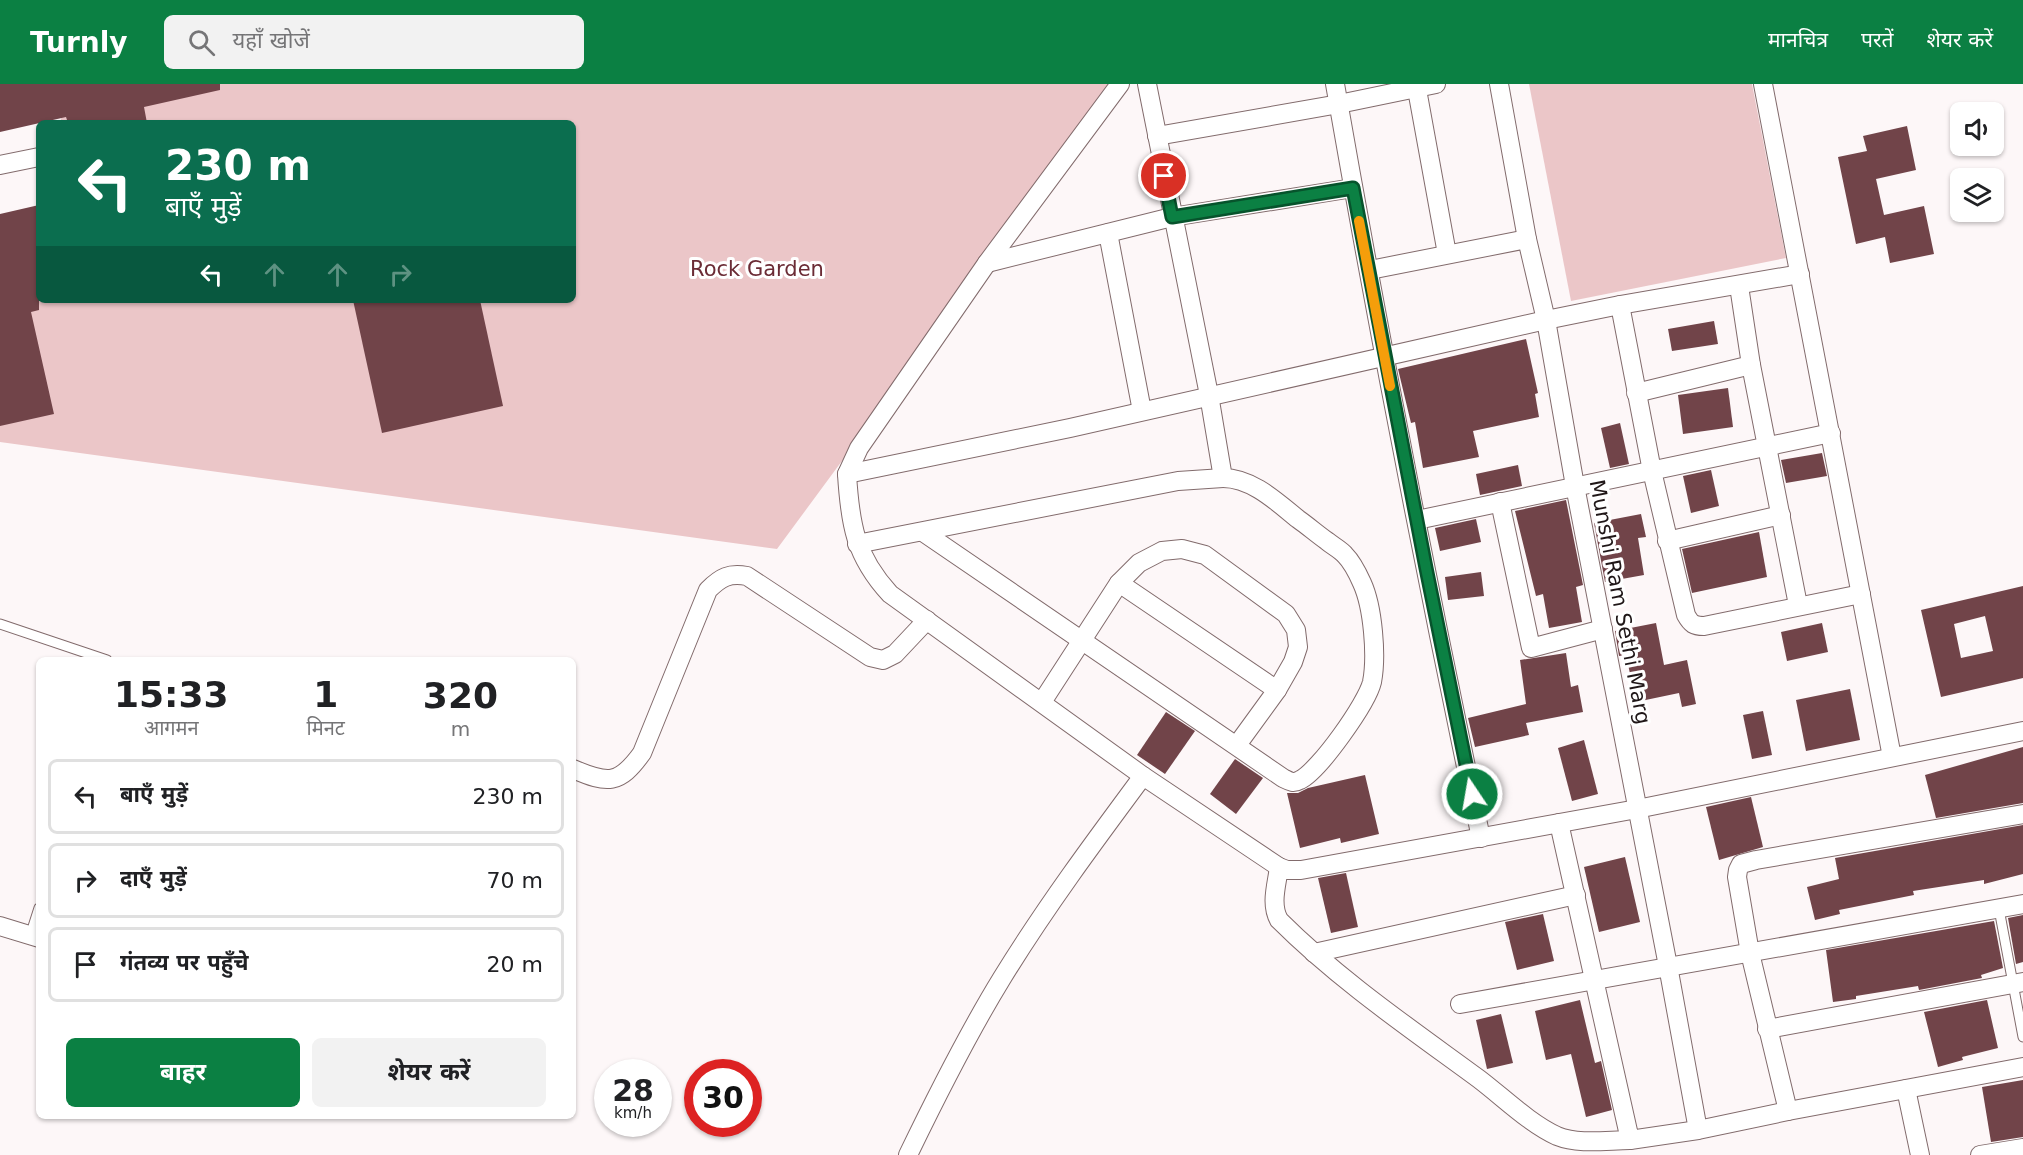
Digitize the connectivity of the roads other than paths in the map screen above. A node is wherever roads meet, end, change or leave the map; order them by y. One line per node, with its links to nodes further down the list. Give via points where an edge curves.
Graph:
1 (1120, 84): 17 (street)
2 (1147, 84): 9 (street)
3 (1335, 84): 8 (street)
4 (1436, 84): 7 (street)
5 (1499, 84): 15 (street, Munshi Ram Sethi Marg)
6 (1763, 84): 19 (street)
7 (1416, 86): 8 (street); 16 (street)
8 (1339, 104): 9 (street); 12 (street)
9 (1157, 136): 13 (street)
10 (36, 158): 11 (street)
11 (0, 165)
12 (1353, 188): 13 (street); 18 (street)
13 (1172, 217): 14 (street); 26 (street)
14 (1108, 233): 17 (street); 27 (street)
15 (1527, 239): 16 (street); 22 (street, Munshi Ram Sethi Marg)
16 (1447, 254): 18 (street)
17 (987, 263): 31 (street, via 859,448)
18 (1370, 270): 23 (street)
19 (1800, 274): 20 (street); 28 (street)
20 (1739, 286): 21 (street); 24 (street)
21 (1620, 305): 22 (street); 25 (street)
22 (1546, 320): 23 (street); 33 (street, Munshi Ram Sethi Marg)
23 (1384, 356): 26 (street); 36 (street)
24 (1751, 365): 25 (street); 29 (street)
25 (1636, 393): 30 (street)
26 (1209, 395): 27 (street); 32 (street)
27 (1142, 411): 31 (street)
28 (1831, 433): 29 (street); 41 (street)
29 (1767, 447): 30 (street); 35 (street)
30 (1652, 471): 33 (street); 38 (street)
31 (847, 474): 39 (street, via 849,508)
32 (1223, 478): 37 (street, via 1178,481); 51 (street, via 1236,478 1272,498 1345,554 1366,595 1372,620 1372,684 1347,728 1303,778 1292,783)
33 (1575, 486): 34 (street); 45 (street, Munshi Ram Sethi Marg)
34 (1500, 502): 36 (street); 45 (street, via 1531,648)
35 (1781, 515): 38 (street); 42 (street)
36 (1417, 520): 58 (street)
37 (923, 532): 39 (street); 46 (street)
38 (1667, 541): 42 (street, via 1691,624 1704,626)
39 (858, 544): 43 (street, via 865,562 890,594)
40 (1119, 583): 46 (street); 48 (street); 48 (street, via 1139,563 1162,551 1182,549 1204,555 1286,614 1296,630 1296,654)
41 (1861, 594): 42 (street); 52 (street)
42 (1798, 605)
43 (927, 620): 49 (street); 53 (street, via 895,654 884,660 870,657 747,576 732,574 719,579 708,590 642,753 630,770 614,779 596,779)
44 (0, 624): 47 (lane)
45 (1603, 629): 55 (street, Munshi Ram Sethi Marg)
46 (1081, 641): 49 (street); 51 (street)
47 (98, 657)
48 (1277, 690): 51 (street)
49 (1042, 702): 54 (street)
50 (2023, 731): 52 (street)
51 (1237, 745)
52 (1892, 757): 55 (street)
53 (576, 770)
54 (1143, 776): 59 (street); 80 (street, via 1057,893 1002,979 952,1064)
55 (1637, 809): 57 (street); 67 (street, Munshi Ram Sethi Marg)
56 (2023, 814): 65 (street, via 1741,864 1737,878)
57 (1559, 823): 58 (street); 60 (street)
58 (1481, 838): 59 (street, via 1301,870)
59 (1279, 867): 66 (street, via 1275,913)
60 (1576, 895): 66 (street); 68 (street)
61 (2023, 904): 62 (street)
62 (1999, 909): 65 (street); 69 (lane)
63 (0, 926): 64 (street)
64 (35, 937)
65 (1750, 952): 67 (street); 71 (street)
66 (1314, 953): 77 (street, via 1521,1112 1558,1136)
67 (1668, 966): 68 (street); 76 (street, Munshi Ram Sethi Marg)
68 (1596, 980): 70 (street); 77 (street)
69 (2018, 982): 71 (street); 72 (lane)
70 (1460, 1004)
71 (1767, 1029): 75 (street)
72 (2023, 1037)
73 (2023, 1067): 74 (street)
74 (1906, 1089): 75 (street); 81 (street)
75 (1788, 1111): 76 (street)
76 (1698, 1130): 77 (street)
77 (1630, 1140)
78 (2023, 1148): 79 (street)
79 (2002, 1153): 82 (street)
80 (908, 1155)
81 (1920, 1155)
82 (1980, 1155)

